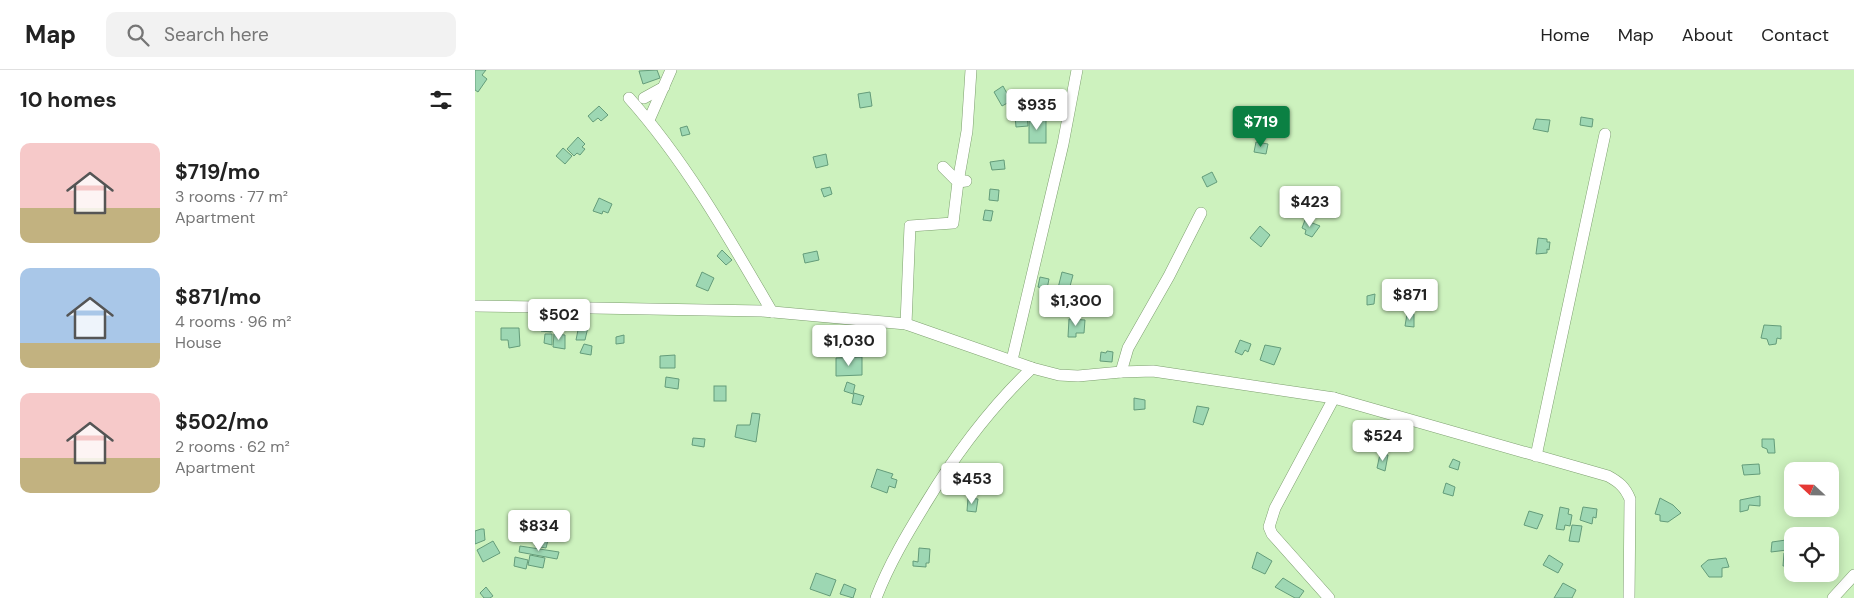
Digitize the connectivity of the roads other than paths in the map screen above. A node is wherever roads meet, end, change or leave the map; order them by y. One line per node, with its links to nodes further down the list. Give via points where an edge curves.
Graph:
1 (671, 70): 4 (street)
2 (971, 70): 10 (street)
3 (1077, 70): 15 (street, via 1063,144)
4 (664, 87): 6 (street); 7 (street)
5 (629, 98): 7 (street)
6 (644, 98)
7 (649, 120): 13 (street, via 719,221)
8 (1605, 134): 19 (street)
9 (943, 167): 10 (street)
10 (962, 182): 14 (street, via 953,223 910,226)
11 (1201, 213): 17 (street, via 1128,348)
12 (475, 306): 13 (street)
13 (772, 312): 14 (street)
14 (906, 324): 15 (street)
15 (1012, 360): 16 (street)
16 (1032, 368): 17 (street, via 1077,376); 21 (street, via 1004,395 956,455 910,528)
17 (1121, 372): 18 (street, via 1153,371)
18 (1335, 398): 19 (street); 22 (street, via 1275,508 1269,527)
19 (1536, 456): 23 (street, via 1608,476 1626,490 1630,499)
20 (1854, 575): 24 (street)
21 (876, 598)
22 (1329, 598)
23 (1629, 598)
24 (1833, 598)

